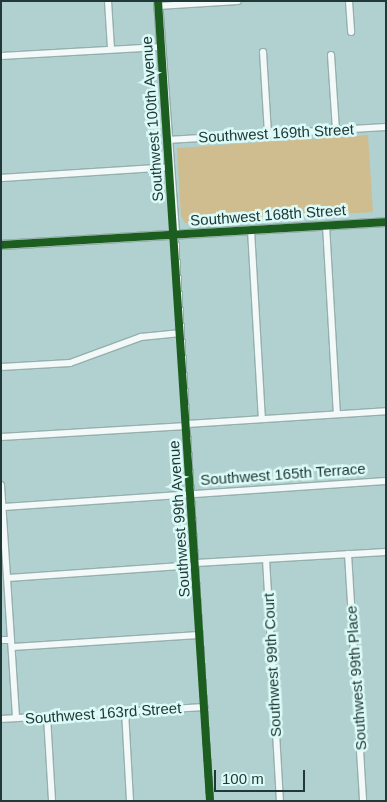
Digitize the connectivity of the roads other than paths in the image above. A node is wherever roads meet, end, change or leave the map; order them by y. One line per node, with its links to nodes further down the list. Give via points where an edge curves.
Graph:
1 (108, 1): 7 (street)
2 (238, 1): 4 (street)
3 (349, 1): 5 (street)
4 (158, 4): 6 (street, Southwest 100th Avenue)
5 (350, 32)
6 (161, 47): 7 (street); 14 (street, Southwest 100th Avenue)
7 (111, 50): 10 (street)
8 (263, 52): 13 (street)
9 (331, 55): 12 (street)
10 (1, 56)
11 (386, 127): 12 (street, Southwest 169th Street)
12 (336, 130): 13 (street, Southwest 169th Street)
13 (268, 134): 14 (street, Southwest 169th Street)
14 (167, 140): 15 (street, Southwest 100th Avenue)
15 (169, 167): 16 (street); 20 (street, Southwest 100th Avenue)
16 (1, 178)
17 (386, 222): 18 (street, Southwest 168th Street)
18 (326, 226): 19 (street, Southwest 168th Street); 25 (street)
19 (251, 230): 20 (street, Southwest 168th Street); 26 (street)
20 (175, 235): 21 (street, Southwest 168th Street); 22 (street, Southwest 99th Avenue)
21 (1, 245)
22 (181, 333): 23 (street, via 141,337 72,362); 27 (street, Southwest 99th Avenue)
23 (1, 367)
24 (386, 412): 25 (street)
25 (338, 414): 26 (street)
26 (262, 419): 27 (street)
27 (187, 425): 28 (street); 31 (street, Southwest 99th Avenue)
28 (1, 437)
29 (386, 481): 31 (street, Southwest 165th Terrace)
30 (1, 485): 32 (street)
31 (191, 495): 32 (street, Southwest 165th Terrace); 37 (street, Southwest 99th Avenue)
32 (2, 507): 36 (street)
33 (386, 552): 34 (street)
34 (348, 554): 35 (street); 51 (street, Southwest 99th Place)
35 (266, 559): 37 (street); 50 (street, Southwest 99th Court)
36 (4, 561): 38 (street)
37 (196, 564): 38 (street); 39 (street, Southwest 99th Avenue)
38 (8, 578): 41 (street)
39 (200, 635): 41 (street); 42 (street, Southwest 99th Avenue)
40 (1, 640): 41 (street)
41 (11, 643): 45 (street)
42 (204, 706): 43 (street, Southwest 163rd Street); 49 (street, Southwest 99th Avenue)
43 (125, 711): 44 (street, Southwest 163rd Street); 48 (street)
44 (47, 716): 45 (street, Southwest 163rd Street); 47 (street)
45 (16, 718): 46 (street, Southwest 163rd Street)
46 (1, 719)
47 (52, 801)
48 (130, 801)
49 (210, 801)
50 (280, 801)
51 (363, 801)

